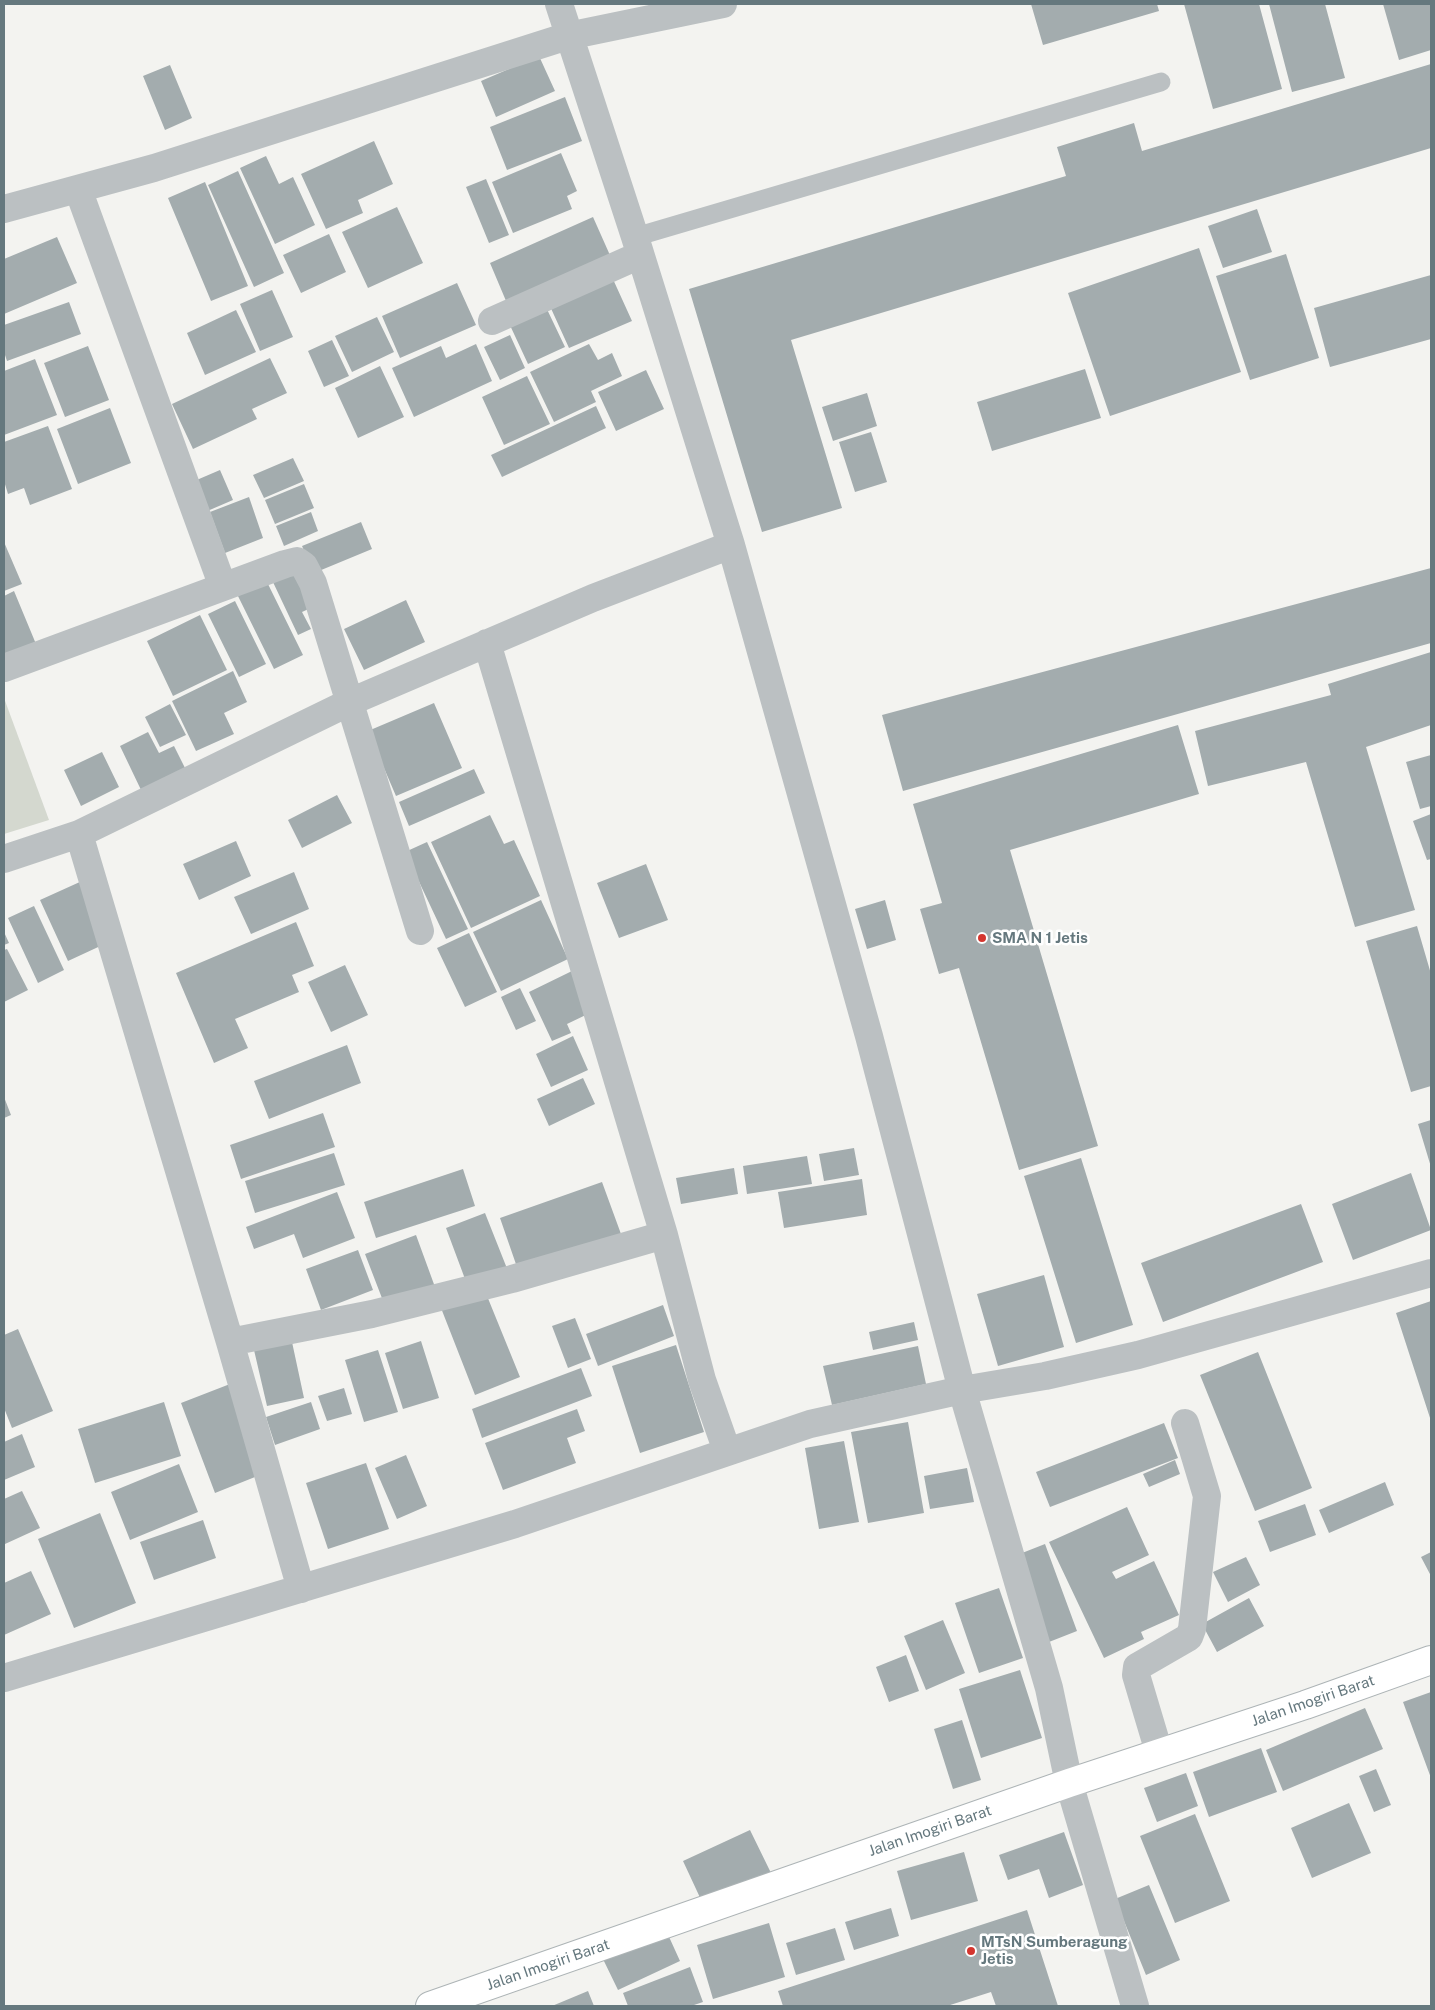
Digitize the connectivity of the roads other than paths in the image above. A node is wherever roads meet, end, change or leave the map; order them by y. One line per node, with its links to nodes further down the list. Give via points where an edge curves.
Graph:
1 (559, 4): 3 (street)
2 (723, 4): 3 (street)
3 (568, 36): 5 (street); 7 (street)
4 (1161, 82): 7 (lane)
5 (78, 190): 6 (street); 10 (street)
6 (4, 210)
7 (638, 246): 8 (street); 9 (street)
8 (492, 321)
9 (731, 545): 11 (street); 20 (street, via 869,1036)
10 (223, 587): 12 (street); 13 (street, via 285,564 297,561 304,566 313,583)
11 (488, 643): 13 (street); 17 (street)
12 (4, 668)
13 (350, 702): 14 (street); 16 (street)
14 (79, 834): 15 (street); 19 (street)
15 (4, 859)
16 (420, 931)
17 (664, 1235): 19 (street, via 512,1279 372,1314); 22 (street, via 702,1380)
18 (1431, 1273): 20 (street, via 1138,1355)
19 (230, 1342): 23 (street)
20 (962, 1390): 22 (street, via 810,1424); 27 (street, via 1048,1688)
21 (1185, 1423): 26 (street, via 1207,1496 1192,1629 1189,1637 1137,1667 1136,1675)
22 (727, 1452): 23 (street, via 515,1524)
23 (301, 1589): 25 (street)
24 (1431, 1660): 26 (main road, Jalan Imogiri Barat)
25 (4, 1678)
26 (1159, 1752): 27 (main road, Jalan Imogiri Barat)
27 (1069, 1783): 28 (main road, Jalan Imogiri Barat); 29 (street)
28 (430, 2006)
29 (1135, 2006)

